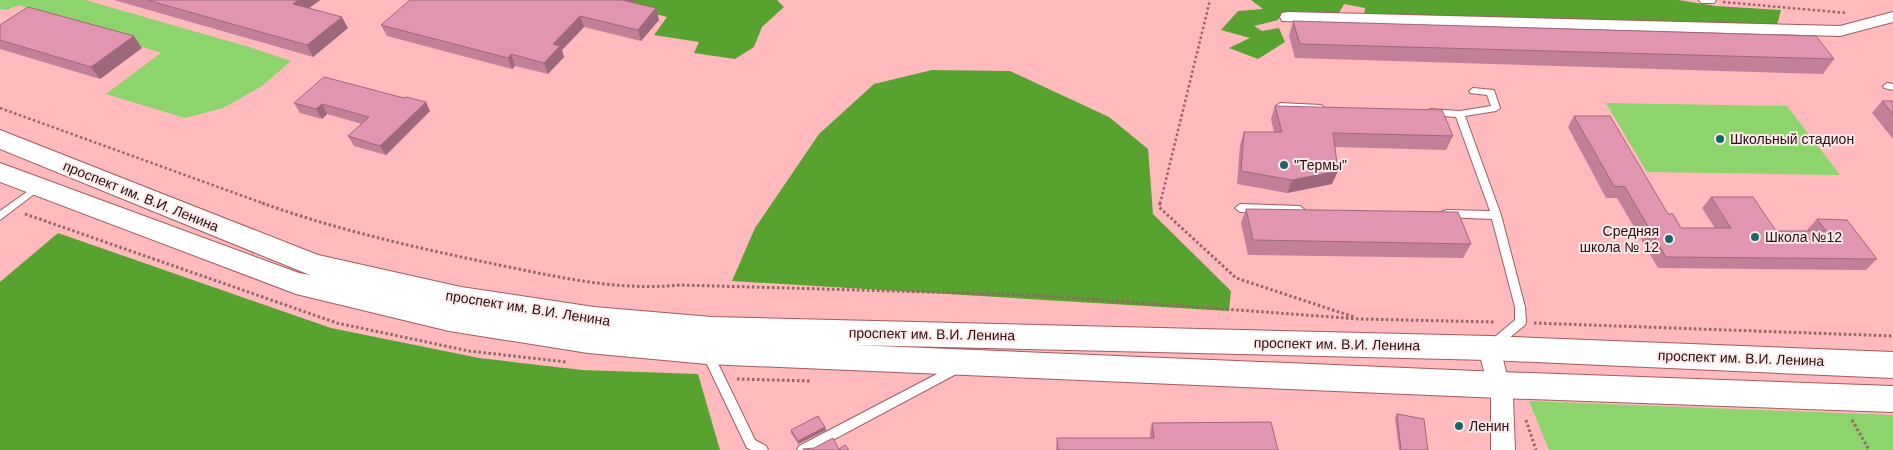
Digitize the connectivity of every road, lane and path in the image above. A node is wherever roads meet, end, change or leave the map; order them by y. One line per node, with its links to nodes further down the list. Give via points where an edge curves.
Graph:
1 (1210, 0): 20 (path, via 1159,208 1236,278)
2 (1707, 0): 3 (path)
3 (1854, 13)
4 (1288, 17): 5 (street, via 1840,31)
5 (1893, 17)
6 (1473, 91): 11 (lane, via 1491,92 1496,108)
7 (1280, 106): 9 (lane)
8 (0, 108): 20 (path, via 310,220 421,249 585,282 650,288 680,285 1034,296)
9 (1327, 108)
10 (1422, 112): 11 (lane)
11 (1460, 114): 18 (lane)
12 (0, 139): 23 (main road, проспект им. В.И. Ленина, via 313,265 461,299 594,319 712,329)
13 (0, 172): 14 (main road, проспект им. В.И. Ленина)
14 (38, 188): 19 (lane); 24 (main road, проспект им. В.И. Ленина, via 296,284 450,320 588,341)
15 (1240, 208): 16 (lane)
16 (1309, 210)
17 (1437, 213): 18 (lane)
18 (1496, 215): 21 (lane)
19 (0, 216)
20 (1359, 319): 21 (path)
21 (1521, 322): 22 (path); 23 (lane)
22 (1893, 336)
23 (1489, 348): 26 (main road, проспект им. В.И. Ленина); 27 (street)
24 (707, 350): 25 (main road, проспект им. В.И. Ленина); 31 (lane, via 751,444)
25 (970, 361): 27 (main road, проспект им. В.И. Ленина); 32 (lane)
26 (1893, 365)
27 (1500, 385): 28 (main road, проспект им. В.И. Ленина); 33 (street)
28 (1893, 399)
29 (1524, 416): 34 (path)
30 (1856, 429): 35 (path)
31 (762, 450)
32 (802, 450)
33 (1503, 450)
34 (1536, 450)
35 (1869, 450)

